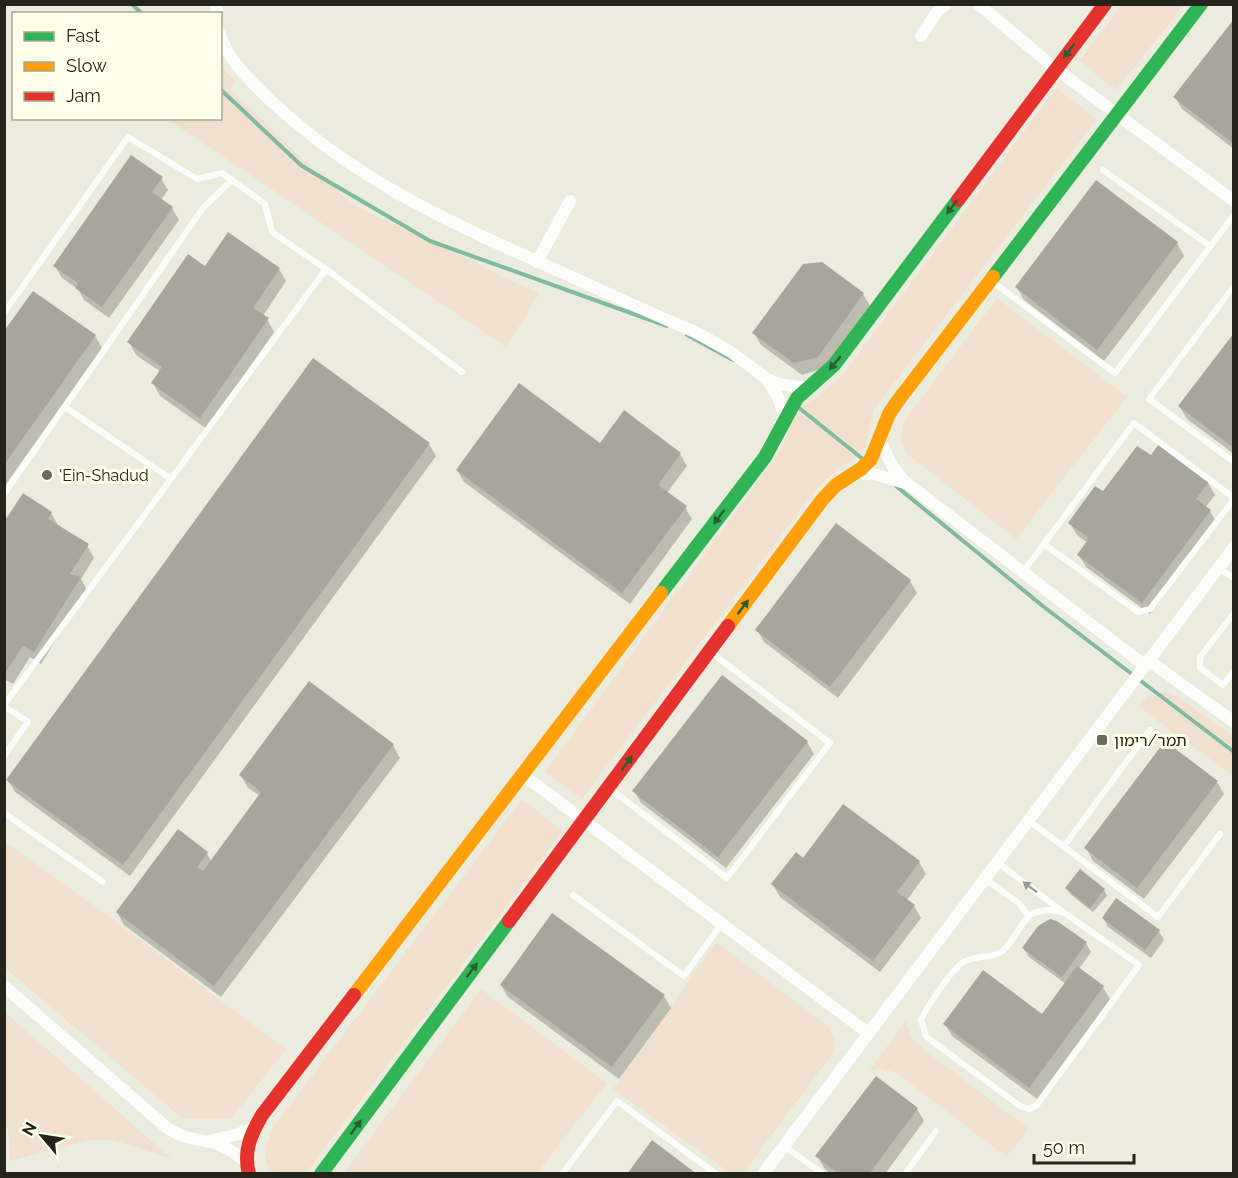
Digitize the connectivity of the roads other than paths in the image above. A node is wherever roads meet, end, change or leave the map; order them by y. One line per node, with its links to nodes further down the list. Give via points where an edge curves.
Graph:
1 (946, 4): 5 (street)
2 (978, 4): 7 (street)
3 (1105, 4): 7 (street, one-way to 7)
4 (1202, 4): 8 (street)
5 (921, 36)
6 (222, 38): 15 (street, via 232,61 247,77 335,154 406,200)
7 (1056, 69): 8 (street); 22 (street, one-way to 22, via 834,365)
8 (1117, 115): 12 (street); 17 (street)
9 (1103, 170): 14 (lane)
10 (232, 180): 16 (lane, via 265,204 272,232); 19 (lane, via 222,173 197,179 128,137); 23 (lane, via 203,208)
11 (570, 201): 15 (street)
12 (1233, 201)
13 (1233, 215): 14 (lane)
14 (1210, 246): 17 (lane, via 1115,373)
15 (537, 262): 21 (street, via 695,332)
16 (326, 269): 20 (lane); 28 (lane)
17 (990, 280): 25 (street, via 897,402)
18 (1233, 286): 26 (lane, via 1149,399)
19 (4, 313)
20 (462, 372)
21 (767, 379): 22 (street); 24 (street)
22 (808, 388): 24 (street)
23 (65, 407): 28 (lane); 30 (lane)
24 (785, 418): 45 (street, one-way to 45, via 765,457)
25 (879, 438): 27 (street, via 871,459); 29 (street, via 893,467)
26 (1233, 462)
27 (853, 473): 29 (street); 38 (street, one-way to 27, via 822,500)
28 (171, 479): 41 (lane)
29 (907, 483): 35 (street)
30 (4, 494)
31 (1233, 498): 32 (lane, via 1144,612 1138,612); 32 (lane, via 1134,423)
32 (1044, 544): 35 (lane)
33 (1233, 547): 34 (street)
34 (1218, 567): 36 (lane); 39 (street)
35 (1023, 572): 39 (street)
36 (1233, 578)
37 (1233, 613): 40 (lane, via 1200,657 1200,668 1223,685)
38 (709, 651): 46 (street, one-way to 38); 46 (lane, via 830,743 728,878)
39 (1146, 662): 42 (street); 49 (street)
40 (1233, 671)
41 (4, 706): 44 (lane, via 28,722)
42 (1233, 722)
43 (1150, 730): 51 (lane)
44 (4, 756)
45 (522, 774): 48 (street); 61 (street)
46 (609, 788): 48 (street)
47 (4, 813): 54 (lane)
48 (584, 820): 58 (street); 66 (street, one-way to 48)
49 (1028, 820): 51 (lane); 52 (street)
50 (1220, 834): 51 (lane, via 1158,917)
51 (1064, 846)
52 (996, 862): 53 (street); 56 (lane, one-way to 52)
53 (984, 878): 57 (lane, via 1020,904); 60 (street)
54 (104, 882)
55 (573, 895): 58 (lane, via 684,976)
56 (1063, 912): 57 (lane, via 1048,910); 57 (lane, via 1139,965 1037,1105 1029,1109 932,1041 921,1020 963,961 1000,953)
57 (1029, 917)
58 (722, 923): 60 (street)
59 (4, 986): 63 (street, via 166,1127)
60 (868, 1033): 64 (street)
61 (256, 1126): 63 (street); 65 (street, via 247,1145)
62 (936, 1131): 71 (lane)
63 (205, 1142): 65 (street, via 224,1147)
64 (784, 1146): 69 (street); 70 (lane)
65 (247, 1167)
66 (321, 1173)
67 (562, 1173): 68 (lane, via 617,1101)
68 (716, 1173)
69 (763, 1173)
70 (823, 1173)
71 (905, 1173)

